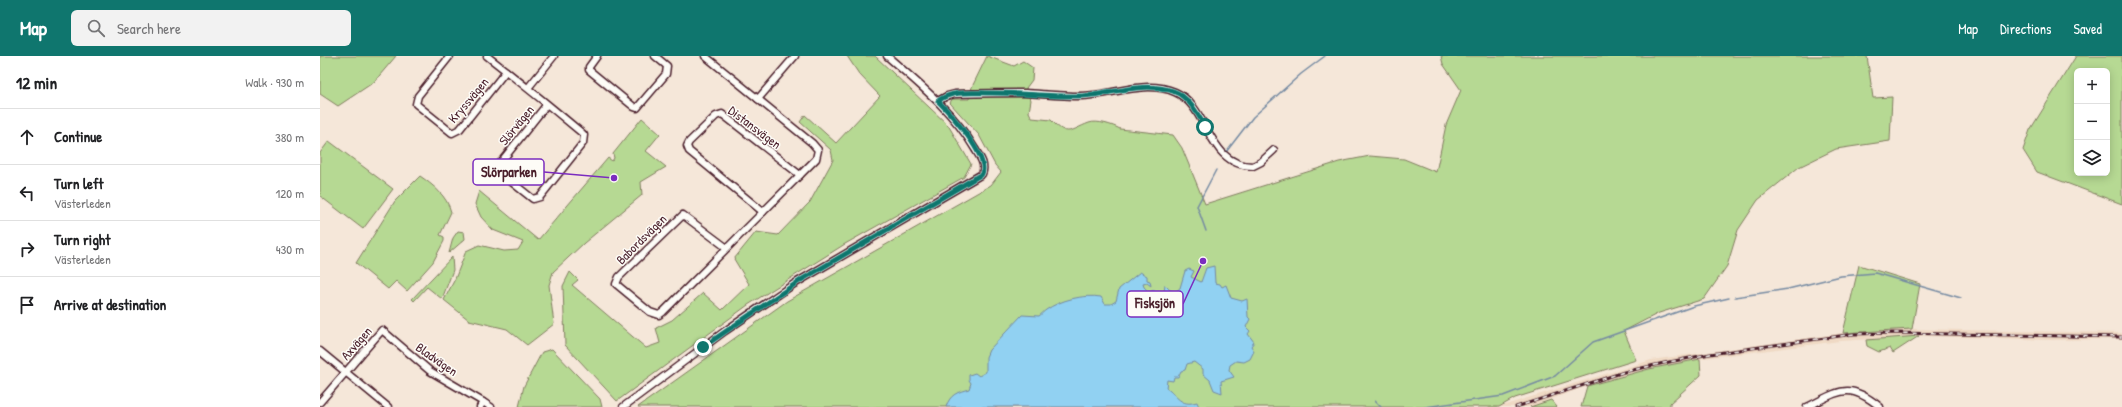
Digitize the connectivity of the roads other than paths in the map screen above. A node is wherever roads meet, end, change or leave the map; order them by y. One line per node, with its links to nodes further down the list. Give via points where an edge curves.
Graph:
1 (450, 56): 9 (street, Kryssvägen, via 418,96 416,104 452,133 460,128)
2 (487, 56): 9 (street, Kryssvägen)
3 (554, 56): 10 (street)
4 (597, 56): 5 (street, via 589,70 637,108 666,74 667,66)
5 (655, 56)
6 (705, 56): 11 (street)
7 (795, 56): 11 (street)
8 (887, 56): 12 (street)
9 (506, 71): 10 (street, Kryssvägen)
10 (528, 88): 13 (street, Slörvägen)
11 (758, 99): 15 (street, Babordsvägen, via 816,146 816,159)
12 (938, 101): 14 (street, via 955,94 1025,93 1080,96 1135,88 1163,89 1177,93 1191,105 1219,150 1233,161 1253,166); 25 (street, via 968,138 982,162 982,174 794,284 725,331)
13 (547, 104): 13 (street, Slörvägen, via 582,133 585,139 540,197 533,199 499,172 497,167)
14 (1274, 150)
15 (800, 175): 16 (street, Babordsvägen); 16 (street, Distansvägen, via 722,114 716,116 694,137 687,146 689,152)
16 (763, 212): 17 (street, Babordsvägen)
17 (727, 248): 17 (street, Babordsvägen, via 658,314 650,312 616,284 619,277 683,215)
18 (382, 330): 20 (street, Axvägen); 22 (street, Bladvägen, via 430,371)
19 (320, 351): 20 (street, Axvägen)
20 (346, 371): 21 (street, Axvägen); 23 (street)
21 (320, 402)
22 (481, 404): 24 (street, Bladvägen)
23 (388, 407)
24 (491, 407)
25 (623, 407)
26 (1807, 407): 27 (street, via 1833,394 1848,390 1861,393)
27 (1880, 407)

